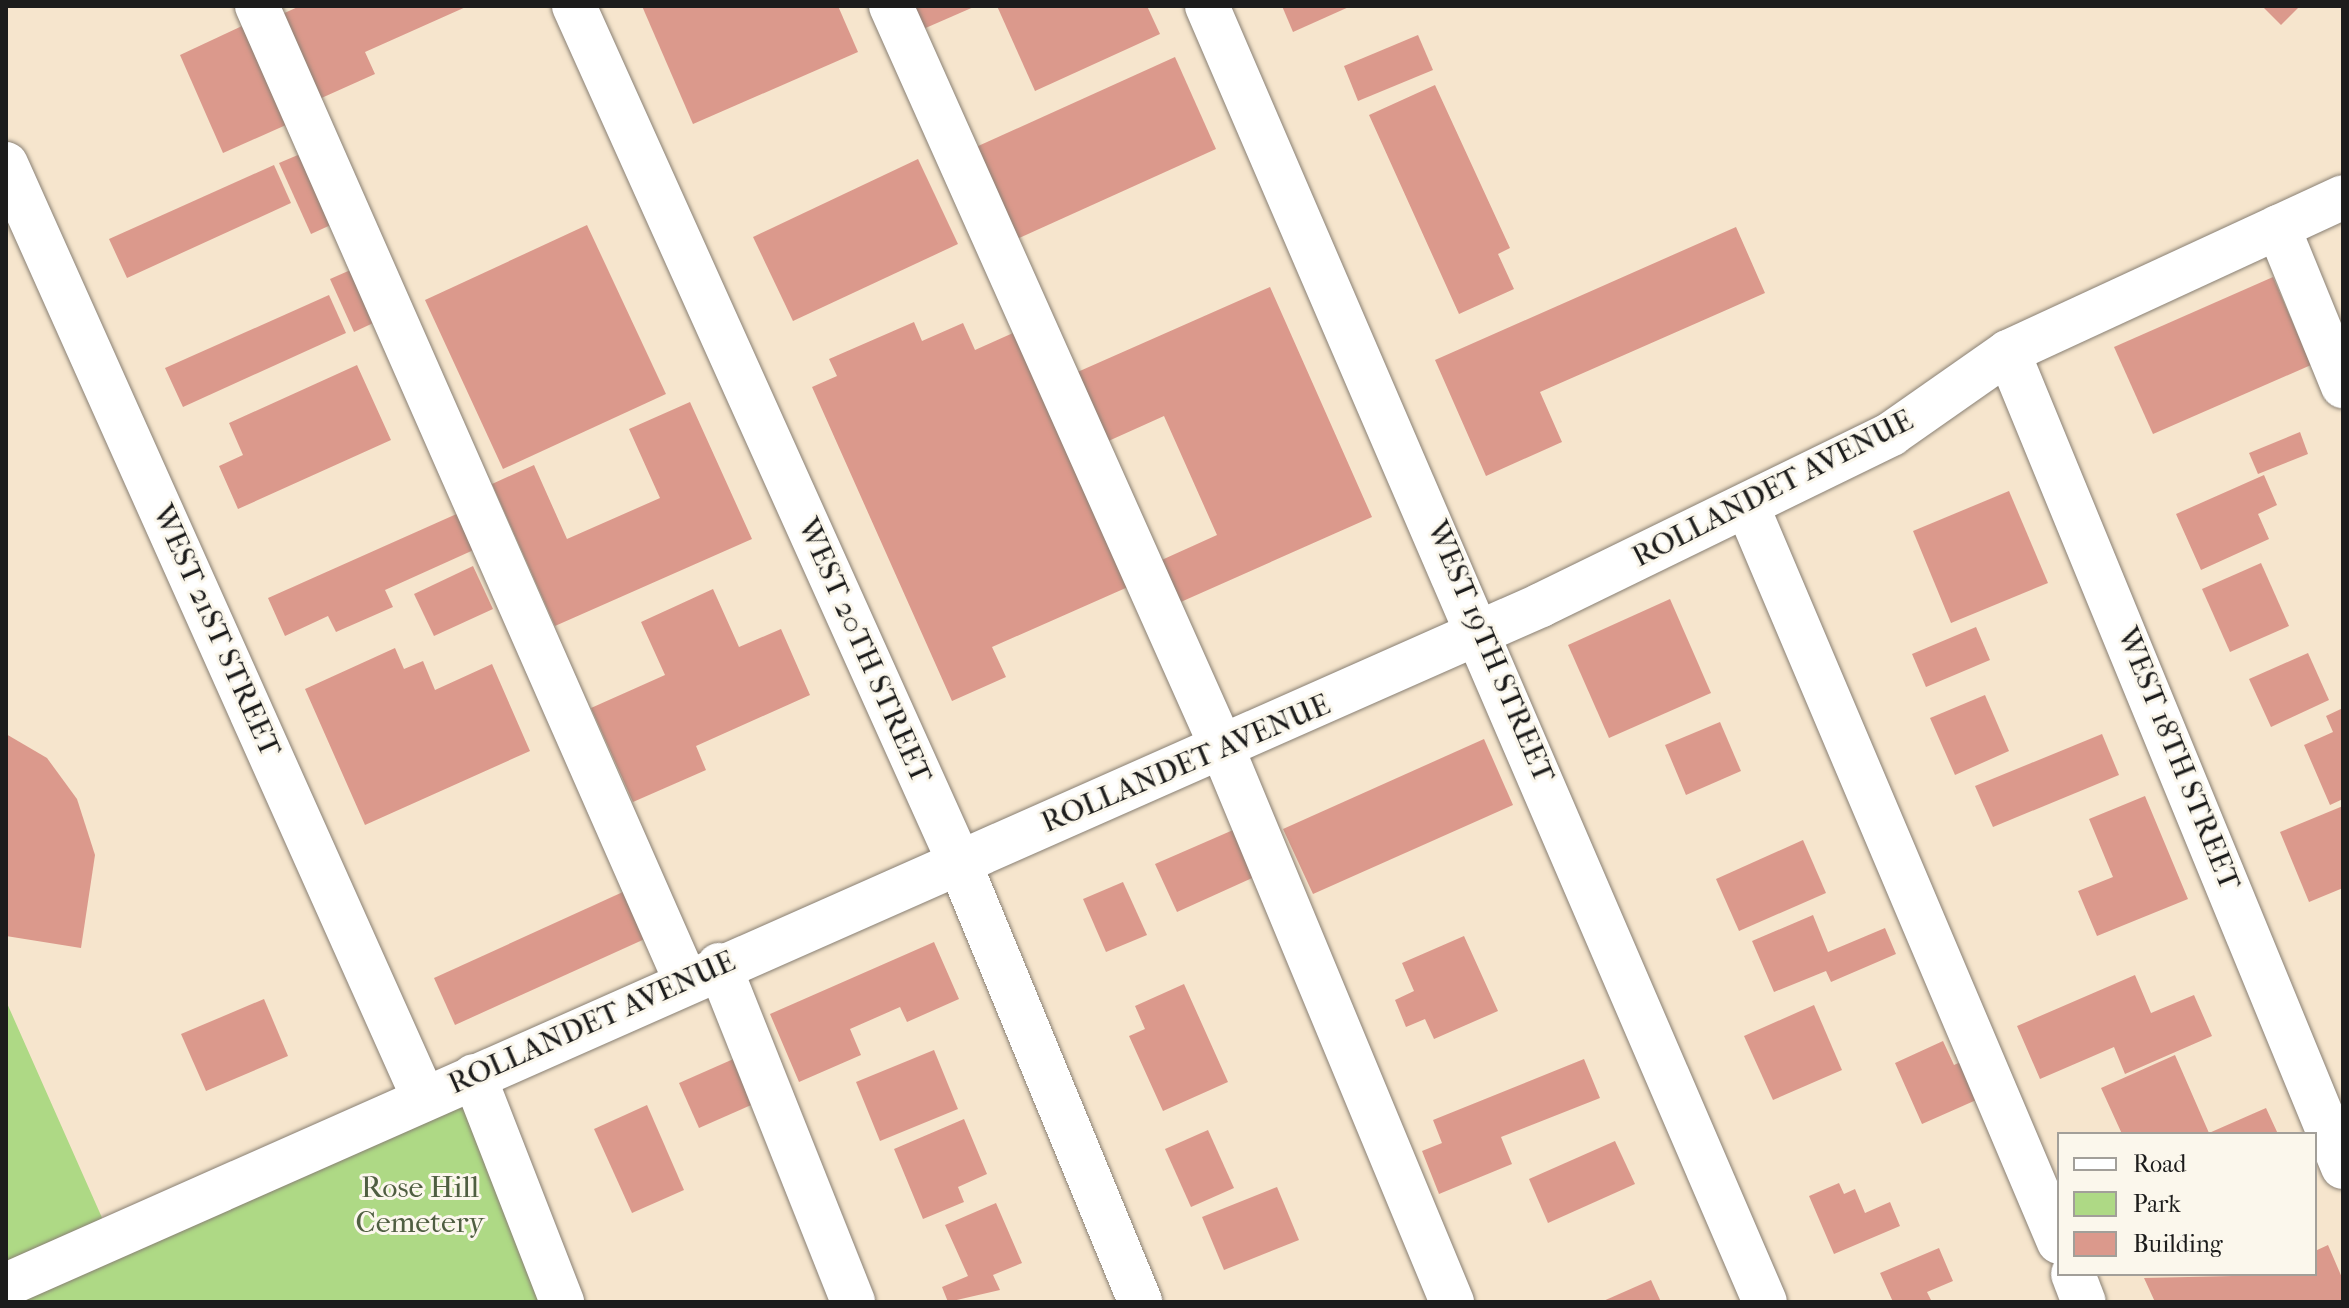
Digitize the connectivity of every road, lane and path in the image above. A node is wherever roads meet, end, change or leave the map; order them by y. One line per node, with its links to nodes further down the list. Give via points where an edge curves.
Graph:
1 (257, 6): 14 (street)
2 (574, 6): 13 (street, WEST 20TH STREET)
3 (891, 6): 12 (street)
4 (1207, 6): 11 (street, WEST 19TH STREET)
5 (6, 164): 16 (street, WEST 21ST STREET)
6 (2343, 197): 7 (street, ROLLANDET AVENUE)
7 (2278, 227): 8 (street, ROLLANDET AVENUE); 9 (street)
8 (2008, 352): 10 (street, ROLLANDET AVENUE, via 1891,434); 17 (street, WEST 18TH STREET)
9 (2343, 386)
10 (1748, 508): 11 (street, ROLLANDET AVENUE); 18 (street)
11 (1482, 633): 12 (street, ROLLANDET AVENUE); 25 (street, WEST 19TH STREET)
12 (1223, 750): 13 (street, ROLLANDET AVENUE); 24 (street)
13 (959, 862): 14 (street, ROLLANDET AVENUE); 23 (street, WEST 20TH STREET)
14 (702, 972): 15 (street, ROLLANDET AVENUE); 22 (street)
15 (474, 1076): 16 (street, ROLLANDET AVENUE); 21 (street)
16 (424, 1099): 20 (street, ROLLANDET AVENUE)
17 (2343, 1167)
18 (2057, 1237)
19 (2074, 1276): 26 (street)
20 (6, 1285)
21 (562, 1302)
22 (853, 1302)
23 (1140, 1302)
24 (1452, 1302)
25 (1765, 1302)
26 (2084, 1302)

